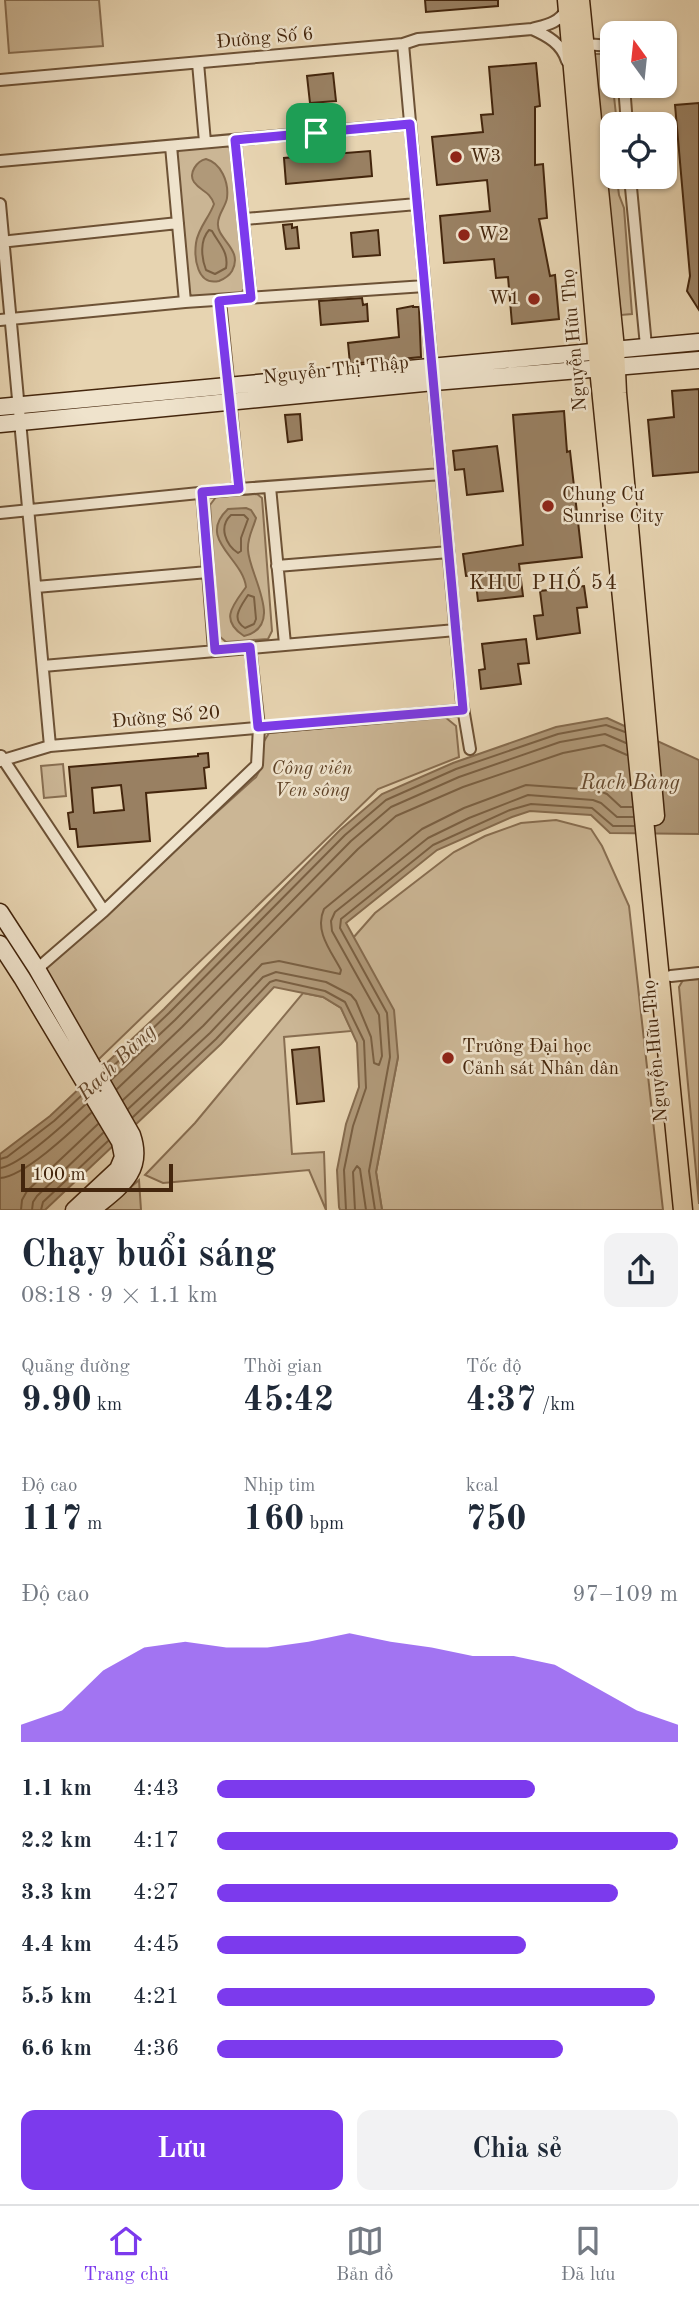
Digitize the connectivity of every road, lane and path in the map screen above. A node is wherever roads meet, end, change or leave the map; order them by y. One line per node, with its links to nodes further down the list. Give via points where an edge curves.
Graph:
1 (567, 0): 3 (street, Đường Số 6, via 562,18); 9 (main road, Nguyễn Hữu Thọ)
2 (580, 0): 5 (main road, Nguyễn Hữu Thọ)
3 (532, 29): 4 (street, Đường Số 6); 9 (street, via 564,51)
4 (403, 44): 7 (street, Đường Số 6); 10 (street)
5 (584, 44): 6 (street); 29 (main road, Nguyễn Hữu Thọ)
6 (600, 45)
7 (198, 63): 8 (street, Đường Số 6); 12 (street)
8 (0, 80)
9 (574, 85): 29 (main road, Nguyễn Hữu Thọ)
10 (410, 124): 11 (street); 17 (street)
11 (235, 140): 12 (street); 18 (street)
12 (205, 142): 13 (street)
13 (171, 146): 14 (street); 19 (street)
14 (0, 161)
15 (631, 189): 27 (street)
16 (0, 204): 20 (street)
17 (417, 204): 18 (street); 21 (street)
18 (245, 219): 22 (street)
19 (178, 223): 20 (street); 24 (street)
20 (2, 242): 25 (street)
21 (425, 286): 22 (street); 33 (street)
22 (251, 298): 23 (street)
23 (219, 301): 24 (street); 34 (street)
24 (185, 302): 25 (street)
25 (6, 319): 36 (street)
26 (699, 342): 27 (main road, Nguyễn Thị Thập)
27 (643, 347): 29 (main road, Nguyễn Thị Thập); 31 (main road)
28 (579, 353): 29 (main road, Nguyễn Thị Thập); 32 (main road); 33 (main road, Nguyễn Thị Thập, via 479,362)
29 (607, 359): 31 (main road, Nguyễn Thị Thập); 32 (main road, Nguyễn Thị Thập); 60 (main road, Nguyễn Hữu Thọ)
30 (699, 360): 31 (main road, Nguyễn Thị Thập)
31 (640, 365)
32 (580, 370): 33 (main road, Nguyễn Thị Thập)
33 (434, 374): 34 (main road, Nguyễn Thị Thập); 35 (main road, Nguyễn Thị Thập); 40 (street)
34 (228, 386): 35 (street); 36 (main road)
35 (229, 403): 38 (main road, Nguyễn Thị Thập); 42 (street)
36 (20, 405): 37 (main road); 38 (street)
37 (0, 407)
38 (21, 423): 39 (main road); 44 (street)
39 (0, 424)
40 (442, 474): 41 (street); 46 (street)
41 (270, 487): 42 (street); 47 (street)
42 (239, 489): 43 (street)
43 (202, 492): 44 (street); 48 (street)
44 (28, 510): 45 (street); 49 (street)
45 (0, 513)
46 (449, 552): 47 (street); 50 (street)
47 (278, 566): 51 (street)
48 (208, 572): 49 (street); 53 (street)
49 (36, 587): 54 (street)
50 (456, 630): 51 (street); 55 (street)
51 (285, 644): 52 (street)
52 (250, 647): 53 (street); 56 (street)
53 (215, 650): 54 (street)
54 (43, 666): 57 (street)
55 (463, 710): 56 (street, Đường Số 20); 58 (street)
56 (258, 727): 57 (street, Đường Số 20); 61 (street, via 257,765)
57 (50, 746): 59 (street, Đường Số 20)
58 (470, 750)
59 (1, 758): 61 (street)
60 (656, 889): 66 (main road, Nguyễn Hữu Thọ); 70 (main road, Nguyễn Hữu Thọ)
61 (104, 911): 64 (street)
62 (0, 912): 64 (main road)
63 (0, 944): 67 (main road)
64 (37, 969): 67 (main road)
65 (699, 973): 66 (street)
66 (671, 976): 71 (main road, Nguyễn Hữu Thọ)
67 (80, 1059): 68 (main road, via 123,1157 110,1178); 69 (main road, via 132,1135 136,1148 125,1181)
68 (74, 1210)
69 (92, 1210)
70 (683, 1210)
71 (692, 1210)

